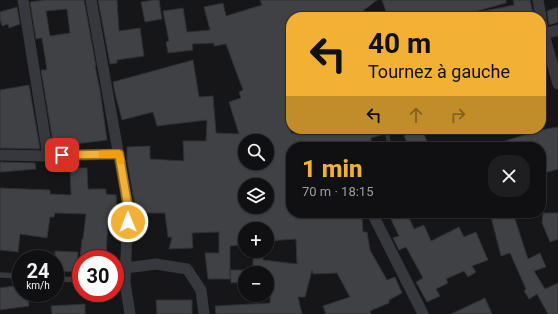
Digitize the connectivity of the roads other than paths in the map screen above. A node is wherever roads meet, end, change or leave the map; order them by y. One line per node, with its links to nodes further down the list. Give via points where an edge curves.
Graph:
1 (23, 0): 11 (street)
2 (91, 0): 9 (street)
3 (538, 0): 4 (street)
4 (540, 12)
5 (558, 30): 6 (street)
6 (546, 33)
7 (546, 41): 8 (street)
8 (558, 84)
9 (119, 154): 11 (street); 13 (street, via 128,207)
10 (0, 155): 11 (street)
11 (48, 156)
12 (375, 218): 20 (street)
13 (126, 268): 14 (street); 19 (street, via 156,264 187,269 201,290)
14 (124, 273)
15 (0, 275): 16 (lane)
16 (12, 276)
17 (124, 295): 18 (street)
18 (130, 314)
19 (204, 314)
20 (423, 314)

